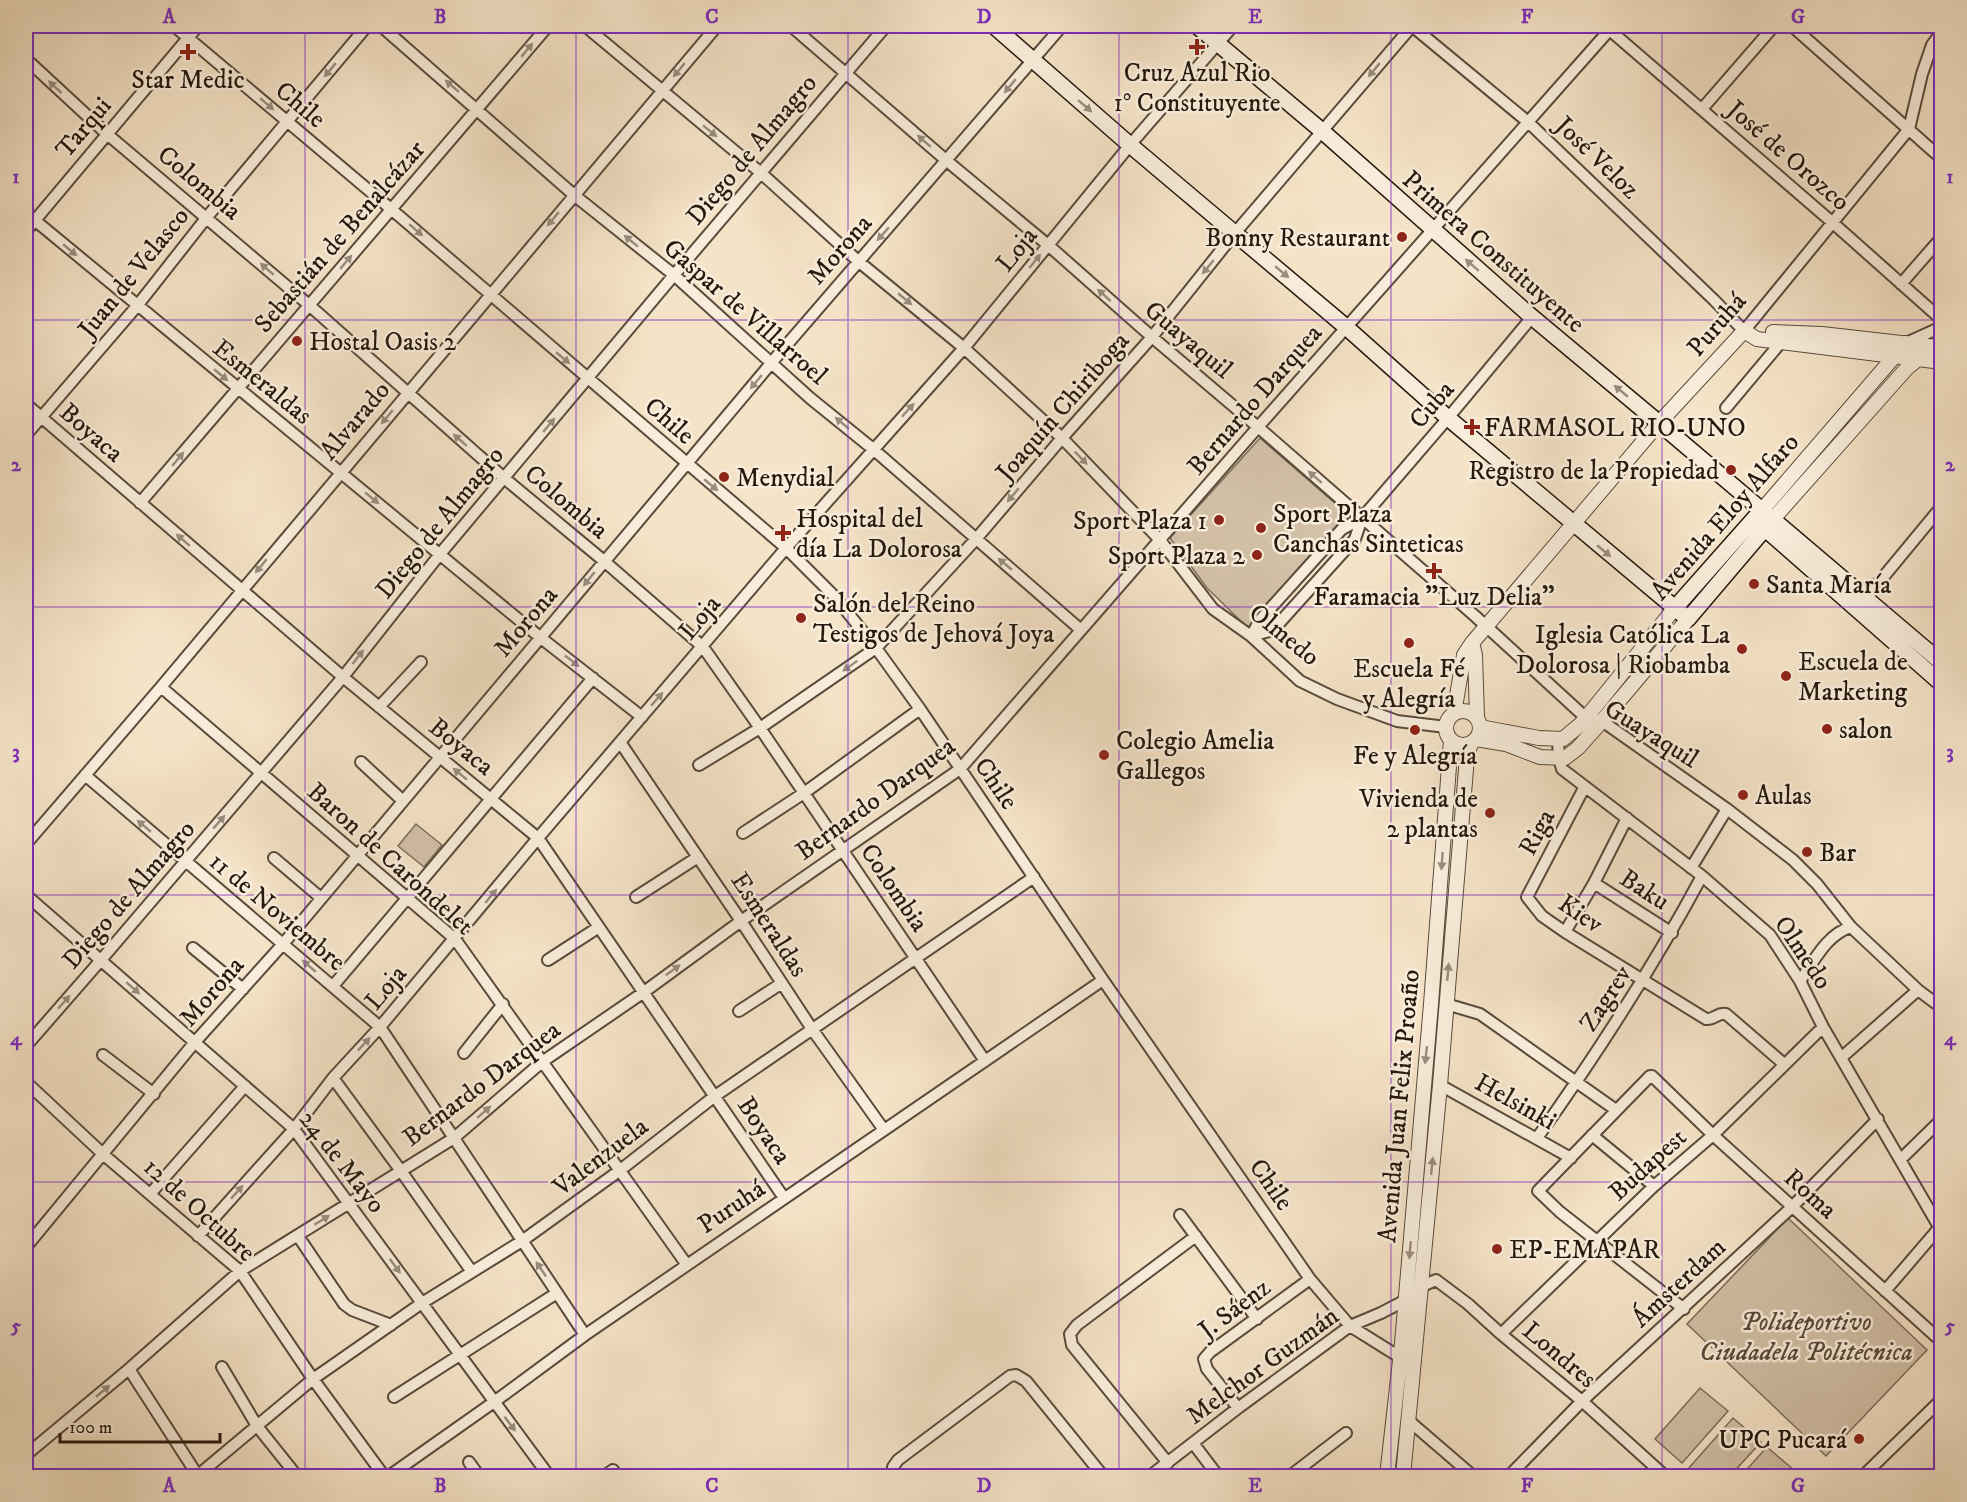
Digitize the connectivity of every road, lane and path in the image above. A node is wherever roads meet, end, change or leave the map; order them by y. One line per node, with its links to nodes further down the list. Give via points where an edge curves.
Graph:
1 (174, 26): 19 (street, Chile)
2 (198, 26): 19 (street, Tarqui)
3 (367, 26): 27 (street, Juan de Velasco, one-way to 27)
4 (381, 26): 25 (street, Gaspar de Villarroel, one-way to 4)
5 (548, 26): 25 (street, Sebastián de Benalcázar, one-way to 5)
6 (585, 26): 24 (street, Olmedo)
7 (717, 26): 24 (street, Alvarado, one-way to 24)
8 (791, 26): 23 (street, Guayaquil)
9 (886, 26): 23 (street, Diego de Almagro)
10 (994, 26): 22 (main road)
11 (1062, 26): 22 (street, Morona)
12 (1197, 26): 20 (main road, Primera Constituyente)
13 (1233, 26): 20 (street, Loja)
14 (1412, 26): 28 (street, José Veloz); 30 (street, Joaquín Chiriboga, one-way to 30)
15 (1774, 26): 26 (street)
16 (1792, 26): 29 (street)
17 (1609, 27): 26 (street, José de Orozco); 28 (street, Bernardo Darquea)
18 (1941, 31): 29 (street, Puruhá, via 1922,74)
19 (188, 37): 27 (street, Chile, one-way to 27); 31 (street, Tarqui)
20 (1218, 43): 30 (main road, Primera Constituyente); 32 (street, Loja)
21 (26, 59): 31 (street, Colombia, one-way to 21)
22 (1033, 60): 32 (main road, one-way to 32); 34 (street, Morona, one-way to 34)
23 (845, 72): 34 (street, Guayaquil, one-way to 23); 35 (street, Diego de Almagro)
24 (661, 91): 35 (street, Olmedo, one-way to 35); 36 (street, Alvarado)
25 (478, 108): 36 (street, Gaspar de Villarroel); 37 (street, Sebastián de Benalcázar)
26 (1702, 109): 40 (street, José de Orozco)
27 (287, 122): 37 (street, Chile); 39 (street, Juan de Velasco)
28 (1527, 122): 41 (street, Bernardo Darquea); 55 (street, José Veloz)
29 (1909, 129): 33 (street); 40 (street, Puruhá)
30 (1322, 131): 41 (main road, Primera Constituyente); 43 (street, Joaquín Chiriboga)
31 (107, 134): 38 (street, Tarqui); 39 (street, Colombia)
32 (1130, 145): 43 (main road); 45 (street, Loja)
33 (1941, 159)
34 (947, 161): 45 (street, Guayaquil); 46 (street, Morona, one-way to 46)
35 (761, 173): 46 (street, Olmedo); 47 (street, Diego de Almagro)
36 (574, 195): 47 (street, Gaspar de Villarroel, one-way to 36); 49 (street, Alvarado, one-way to 49)
37 (391, 209): 49 (street, Chile, one-way to 49); 50 (street, Sebastián de Benalcázar, one-way to 37)
38 (30, 217): 42 (street, Tarqui); 51 (street, Esmeraldas, one-way to 51)
39 (207, 217): 50 (street, Colombia, one-way to 39); 51 (street, Juan de Velasco)
40 (1833, 223): 48 (street, José de Orozco); 55 (street, Puruhá)
41 (1432, 229): 52 (main road, Primera Constituyente, one-way to 41); 54 (street, Bernardo Darquea)
42 (26, 231)
43 (1235, 233): 54 (main road, one-way to 54); 56 (street, Joaquín Chiriboga, one-way to 56)
44 (1941, 237): 48 (street)
45 (1048, 245): 56 (street, Guayaquil, one-way to 45); 60 (street, Loja, one-way to 45)
46 (858, 261): 60 (street, Olmedo, one-way to 60); 64 (street, Morona)
47 (674, 275): 64 (street, Gaspar de Villarroel); 65 (street, Diego de Almagro)
48 (1901, 284): 53 (street, José de Orozco)
49 (489, 295): 65 (street, Chile, one-way to 65); 67 (street, Alvarado)
50 (309, 305): 66 (street, Sebastián de Benalcázar); 67 (street, Colombia)
51 (137, 306): 66 (street, Esmeraldas, one-way to 66); 70 (street, Juan de Velasco)
52 (1532, 317): 71 (street, Cuba); 72 (main road, Primera Constituyente, one-way to 52)
53 (1941, 324): 58 (street); 59 (street)
54 (1346, 327): 71 (main road); 73 (street, Bernardo Darquea)
55 (1744, 331): 57 (street, via 1757,339); 58 (street); 72 (street, Puruhá)
56 (1152, 338): 73 (street, Guayaquil); 75 (street, Joaquín Chiriboga)
57 (1782, 341): 61 (street); 69 (street)
58 (1906, 343): 59 (street); 61 (street, Avenida Eloy Alfaro)
59 (1938, 347): 62 (street, Avenida Eloy Alfaro)
60 (964, 348): 75 (street, Olmedo); 76 (street, Loja, one-way to 60)
61 (1893, 356): 62 (street); 83 (street, Avenida Eloy Alfaro)
62 (1917, 359): 63 (street); 83 (street, Avenida Eloy Alfaro)
63 (1941, 362)
64 (771, 363): 76 (street, Gaspar de Villarroel, one-way to 64); 77 (street, Morona, one-way to 77)
65 (588, 379): 77 (street, Chile); 79 (street, Diego de Almagro, one-way to 65)
66 (237, 389): 78 (street, Esmeraldas); 80 (street, Sebastián de Benalcázar, one-way to 66)
67 (407, 393): 78 (street, Alvarado, one-way to 78); 79 (street, Colombia, one-way to 67)
68 (26, 404): 70 (street, Boyaca)
69 (1726, 408)
70 (41, 417): 74 (street, Juan de Velasco); 80 (street, Boyaca)
71 (1448, 418): 82 (street, Cuba); 84 (main road)
72 (1659, 423): 83 (main road, Primera Constituyente); 84 (street, Puruhá)
73 (1258, 426): 82 (street, Guayaquil, one-way to 73); 86 (street, Bernardo Darquea)
74 (26, 435)
75 (1062, 438): 85 (street, Joaquín Chiriboga, one-way to 85); 86 (street, Olmedo, one-way to 86)
76 (873, 449): 85 (street, Gaspar de Villarroel); 87 (street, Loja)
77 (687, 464): 87 (street, Chile, one-way to 87); 89 (street, Morona)
78 (340, 472): 88 (street, Esmeraldas, one-way to 88); 90 (street, Alvarado, one-way to 90)
79 (504, 478): 88 (street, Diego de Almagro); 89 (street, Colombia)
80 (140, 503): 90 (street, Boyaca, one-way to 80)
81 (1941, 506): 91 (street)
82 (1362, 518): 94 (street, Guayaquil); 96 (street, Cuba, via 1342,530 1260,620); 96 (street, Cuba, via 1355,539 1273,630)
83 (1764, 519): 91 (main road); 92 (main road, Avenida Eloy Alfaro); 93 (main road, Avenida Eloy Alfaro); 105 (main road)
84 (1573, 524): 92 (main road, one-way to 92); 94 (street, Puruhá)
85 (976, 539): 95 (street, Gaspar de Villarroel, one-way to 85); 100 (street, Joaquín Chiriboga)
86 (1160, 540): 95 (street, Bernardo Darquea); 96 (street, Olmedo, via 1213,609)
87 (786, 548): 99 (street, Loja); 100 (street, Chile, via 836,598)
88 (440, 554): 97 (street, Esmeraldas); 103 (street, Diego de Almagro, one-way to 88)
89 (604, 561): 97 (street, Morona, one-way to 97); 99 (street, Colombia)
90 (241, 590): 103 (street, Boyaca); 106 (street, Alvarado)
91 (1866, 598): 102 (main road)
92 (1674, 609): 93 (main road); 111 (street, Avenida Eloy Alfaro)
93 (1688, 619): 112 (street, Avenida Eloy Alfaro)
94 (1486, 626): 98 (street); 111 (street, Guayaquil)
95 (1081, 630): 122 (street, Bernardo Darquea)
96 (1251, 636): 115 (street, Olmedo, via 1300,681 1397,721)
97 (541, 638): 104 (street, Esmeraldas, one-way to 104); 118 (street, Morona)
98 (1472, 643): 109 (street, via 1464,655); 114 (street, Avenida Juan Felix Proaño)
99 (703, 647): 110 (street, Loja, one-way to 99); 113 (street, Colombia)
100 (876, 648): 108 (street, Chile); 113 (street, Joaquín Chiriboga, one-way to 113)
101 (421, 662): 107 (street)
102 (1941, 663)
103 (343, 677): 107 (street, Boyaca); 123 (street, Diego de Almagro)
104 (593, 678): 110 (street, Esmeraldas); 127 (street)
105 (1941, 684)
106 (161, 687): 123 (street, Baron de Carondelet); 124 (street, Alvarado)
107 (379, 707): 118 (street, Boyaca)
108 (920, 709): 122 (street, Chile); 126 (street)
109 (1454, 713): 114 (street, via 1466,711); 115 (street, via 1449,717)
110 (642, 717): 117 (street, Loja)
111 (1585, 717): 112 (street, Guayaquil); 116 (street, Avenida Eloy Alfaro, via 1571,734)
112 (1602, 721): 119 (street, Avenida Eloy Alfaro, via 1578,748); 129 (street, Guayaquil)
113 (760, 728): 121 (street, Joaquín Chiriboga); 126 (street, Colombia)
114 (1476, 732): 115 (street, via 1460,745); 116 (street); 119 (street, via 1540,757); 168 (street, Avenida Juan Felix Proaño, one-way to 114, via 1467,757)
115 (1448, 734): 223 (street, Avenida Juan Felix Proaño, one-way to 223, via 1431,1004)
116 (1558, 740): 119 (street)
117 (620, 742): 132 (street, Loja); 136 (street, Esmeraldas)
118 (440, 758): 127 (street, Boyaca, one-way to 118); 128 (street, Morona)
119 (1562, 758): 125 (street, Olmedo, via 1562,769)
120 (361, 762): 128 (street)
121 (699, 765)
122 (960, 769): 134 (street, Bernardo Darquea); 141 (street, Chile)
123 (261, 773): 135 (street, Baron de Carondelet); 138 (street, Diego de Almagro, one-way to 123)
124 (85, 776): 133 (street, Alvarado); 138 (street, 11 de Noviembre, one-way to 124)
125 (1584, 788): 130 (street, Olmedo); 145 (street, Riga)
126 (804, 793): 131 (street); 134 (street, Colombia)
127 (490, 799): 132 (street, Boyaca); 147 (street)
128 (403, 801): 135 (street, Morona)
129 (1727, 809): 139 (street); 150 (street, Guayaquil, via 1793,860)
130 (1627, 818): 139 (street, Olmedo); 142 (street)
131 (743, 833)
132 (538, 838): 149 (street, Boyaca); 153 (street, Loja, one-way to 132)
133 (26, 844)
134 (843, 851): 148 (street, Bernardo Darquea); 156 (street, Colombia)
135 (357, 856): 146 (street, Morona); 147 (street, Baron de Carondelet)
136 (698, 857): 144 (street); 148 (street, Esmeraldas)
137 (274, 858): 146 (street)
138 (186, 861): 154 (street, 11 de Noviembre); 157 (street, Diego de Almagro)
139 (1691, 868): 140 (street, Olmedo)
140 (1702, 876): 152 (street, Zagrev); 161 (street, Olmedo, via 1770,934)
141 (1034, 878): 156 (street, Valenzuela); 159 (street, Chile)
142 (1594, 883): 151 (street); 152 (street, Baku)
143 (26, 895): 157 (street, 24 de Mayo)
144 (636, 897)
145 (1527, 897): 151 (street, Kiev, via 1542,916)
146 (321, 898): 154 (street, Morona)
147 (407, 898): 153 (street, Baron de Carondelet); 163 (street)
148 (741, 921): 162 (street, Esmeraldas); 166 (street, Bernardo Darquea, one-way to 148)
149 (599, 927): 158 (street); 166 (street, Boyaca)
150 (1851, 927): 161 (street, via 1839,931); 165 (street, Guayaquil)
151 (1565, 932): 160 (street, Kiev)
152 (1672, 933): 160 (street, Zagrev)
153 (455, 939): 167 (street, Baron de Carondelet); 171 (street, Loja)
154 (283, 944): 163 (street, 11 de Noviembre, one-way to 154); 164 (street, Morona)
155 (193, 948): 164 (street)
156 (916, 958): 173 (street, Valenzuela); 179 (street, Colombia)
157 (101, 960): 174 (street, 24 de Mayo, one-way to 174); 175 (street, Diego de Almagro, one-way to 157)
158 (548, 960)
159 (1103, 980): 179 (street, Puruhá); 219 (street, Chile)
160 (1643, 980): 181 (street, Kiev, via 1706,1019 1726,1014); 184 (street, Zagrev)
161 (1800, 981): 172 (street, Olmedo)
162 (782, 983): 170 (street); 173 (street, Esmeraldas)
163 (333, 986): 171 (street, 11 de Noviembre)
164 (243, 989): 174 (street, Morona)
165 (1918, 990): 169 (street, Guayaquil); 178 (street)
166 (644, 992): 180 (street, Bernardo Darquea); 188 (street, Boyaca)
167 (503, 1004): 176 (street); 180 (street, Baron de Carondelet)
168 (1446, 1004): 184 (street, via 1480,1014); 185 (street, Avenida Juan Felix Proaño)
169 (1941, 1008)
170 (739, 1011)
171 (380, 1027): 182 (street, Loja, one-way to 171); 196 (street, 11 de Noviembre)
172 (1823, 1027): 178 (street, Olmedo); 181 (street, Budapest)
173 (812, 1029): 188 (street, Valenzuela); 193 (street, Esmeraldas)
174 (195, 1042): 186 (street, 24 de Mayo); 187 (street, Morona)
175 (26, 1046)
176 (464, 1053)
177 (103, 1055): 187 (street)
178 (1842, 1057): 190 (street, Olmedo)
179 (985, 1061): 193 (street, Puruhá)
180 (542, 1062): 196 (street, Bernardo Darquea, one-way to 180); 202 (street, Baron de Carondelet)
181 (1784, 1064): 194 (street, Budapest)
182 (333, 1078): 192 (street, Loja); 201 (street)
183 (26, 1082): 198 (street, 12 de Octubre)
184 (1577, 1083): 189 (street); 197 (street, Zagrev)
185 (1440, 1085): 197 (street, Helsinki); 220 (street, Avenida Juan Felix Proaño, one-way to 185)
186 (244, 1086): 192 (street, 24 de Mayo); 204 (street)
187 (153, 1094): 198 (street, Morona)
188 (715, 1096): 202 (street, Valenzuela); 205 (street, Boyaca)
189 (1616, 1110): 194 (street, Roma, via 1651,1076); 195 (street)
190 (1878, 1119): 200 (street, Olmedo); 207 (street, Ámsterdam)
191 (1941, 1119): 200 (street)
192 (294, 1129): 206 (street, 24 de Mayo); 210 (street, Loja, one-way to 192)
193 (884, 1130): 205 (street, Puruhá)
194 (1713, 1135): 203 (street, Budapest); 207 (street, Roma)
195 (1592, 1136): 199 (street); 203 (street)
196 (454, 1138): 201 (street, Bernardo Darquea); 213 (street, 11 de Noviembre)
197 (1537, 1138): 199 (street, Helsinki)
198 (104, 1155): 204 (street, 12 de Octubre); 215 (street, Morona)
199 (1571, 1158): 214 (street, via 1538,1191)
200 (1901, 1160): 209 (street, Olmedo)
201 (401, 1171): 206 (street, Bernardo Darquea); 218 (street)
202 (619, 1171): 213 (street, Valenzuela); 216 (street, Baron de Carondelet)
203 (1654, 1186): 214 (street, Budapest)
204 (151, 1193): 210 (street, 12 de Octubre)
205 (784, 1198): 216 (street, Puruhá)
206 (349, 1204): 211 (street, Bernardo Darquea, one-way to 206); 224 (street, 24 de Mayo, one-way to 224)
207 (1792, 1207): 221 (street, Roma); 225 (street, Ámsterdam)
208 (1180, 1215): 212 (street)
209 (1940, 1230): 221 (street)
210 (198, 1236): 217 (street, 12 de Octubre)
211 (298, 1236): 217 (street, Bernardo Darquea); 227 (street, via 344,1305)
212 (1196, 1236): 226 (street); 249 (street, via 1070,1334 1072,1345)
213 (522, 1241): 218 (street, Valenzuela); 222 (street, 11 de Noviembre, one-way to 213)
214 (1597, 1242): 225 (street); 229 (street, Budapest)
215 (26, 1247)
216 (687, 1265): 230 (street, Puruhá)
217 (240, 1271): 236 (street, Bernardo Darquea); 237 (street, 12 de Octubre)
218 (472, 1272): 224 (street, Valenzuela)
219 (1310, 1279): 226 (street, J. Sáenz); 228 (street, Chile)
220 (1420, 1287): 223 (street, Melchor Guzmán); 229 (street, Londres, via 1436,1280); 234 (street, Avenida Juan Felix Proaño)
221 (1885, 1291): 231 (street, Roma)
222 (557, 1293): 230 (street, 11 de Noviembre); 232 (street)
223 (1406, 1300): 228 (street, Melchor Guzmán); 233 (street, Avenida Juan Felix Proaño)
224 (422, 1303): 227 (street, Valenzuela); 232 (street, 24 de Mayo)
225 (1684, 1309): 240 (street, Ámsterdam)
226 (1257, 1319): 242 (street, J. Sáenz, via 1204,1359 1207,1369)
227 (391, 1325): 237 (street, Valenzuela)
228 (1350, 1326): 233 (street, Chile); 242 (street, Melchor Guzmán)
229 (1501, 1334): 240 (street, Londres)
230 (585, 1335): 241 (street, Puruhá)
231 (1941, 1342)
232 (460, 1354): 238 (street); 241 (street, 24 de Mayo)
233 (1400, 1358): 234 (street, Chile); 266 (street, Avenida Juan Felix Proaño)
234 (1414, 1366): 243 (street, Avenida Juan Felix Proaño)
235 (222, 1367): 244 (street)
236 (129, 1369): 247 (street, Bernardo Darquea, one-way to 236); 254 (street)
237 (313, 1379): 244 (street, Valenzuela); 256 (street, 12 de Octubre)
238 (394, 1397)
239 (1941, 1399): 252 (street)
240 (1582, 1401): 269 (street, Ámsterdam); 270 (street, Londres)
241 (494, 1402): 257 (street, Puruhá); 259 (street, 24 de Mayo, one-way to 259)
242 (1238, 1408): 246 (street, Melchor Guzmán)
243 (1408, 1420): 267 (street, Avenida Juan Felix Proaño); 268 (street)
244 (257, 1426): 254 (street, Valenzuela); 255 (street)
245 (1346, 1433): 265 (street)
246 (1193, 1443): 249 (street, Melchor Guzmán); 264 (street)
247 (26, 1455)
248 (469, 1462): 258 (street)
249 (1168, 1462): 263 (street, Melchor Guzmán)
250 (614, 1470): 260 (street)
251 (26, 1473): 253 (street)
252 (1867, 1475)
253 (29, 1476)
254 (198, 1476)
255 (297, 1476)
256 (384, 1476)
257 (389, 1476)
258 (479, 1476)
259 (549, 1476)
260 (604, 1476)
261 (896, 1476): 262 (street, via 893,1467 898,1460 1016,1375 1026,1381)
262 (1103, 1476)
263 (1150, 1476)
264 (1218, 1476)
265 (1290, 1476)
266 (1387, 1476)
267 (1403, 1476)
268 (1473, 1476)
269 (1509, 1476)
270 (1665, 1476)

